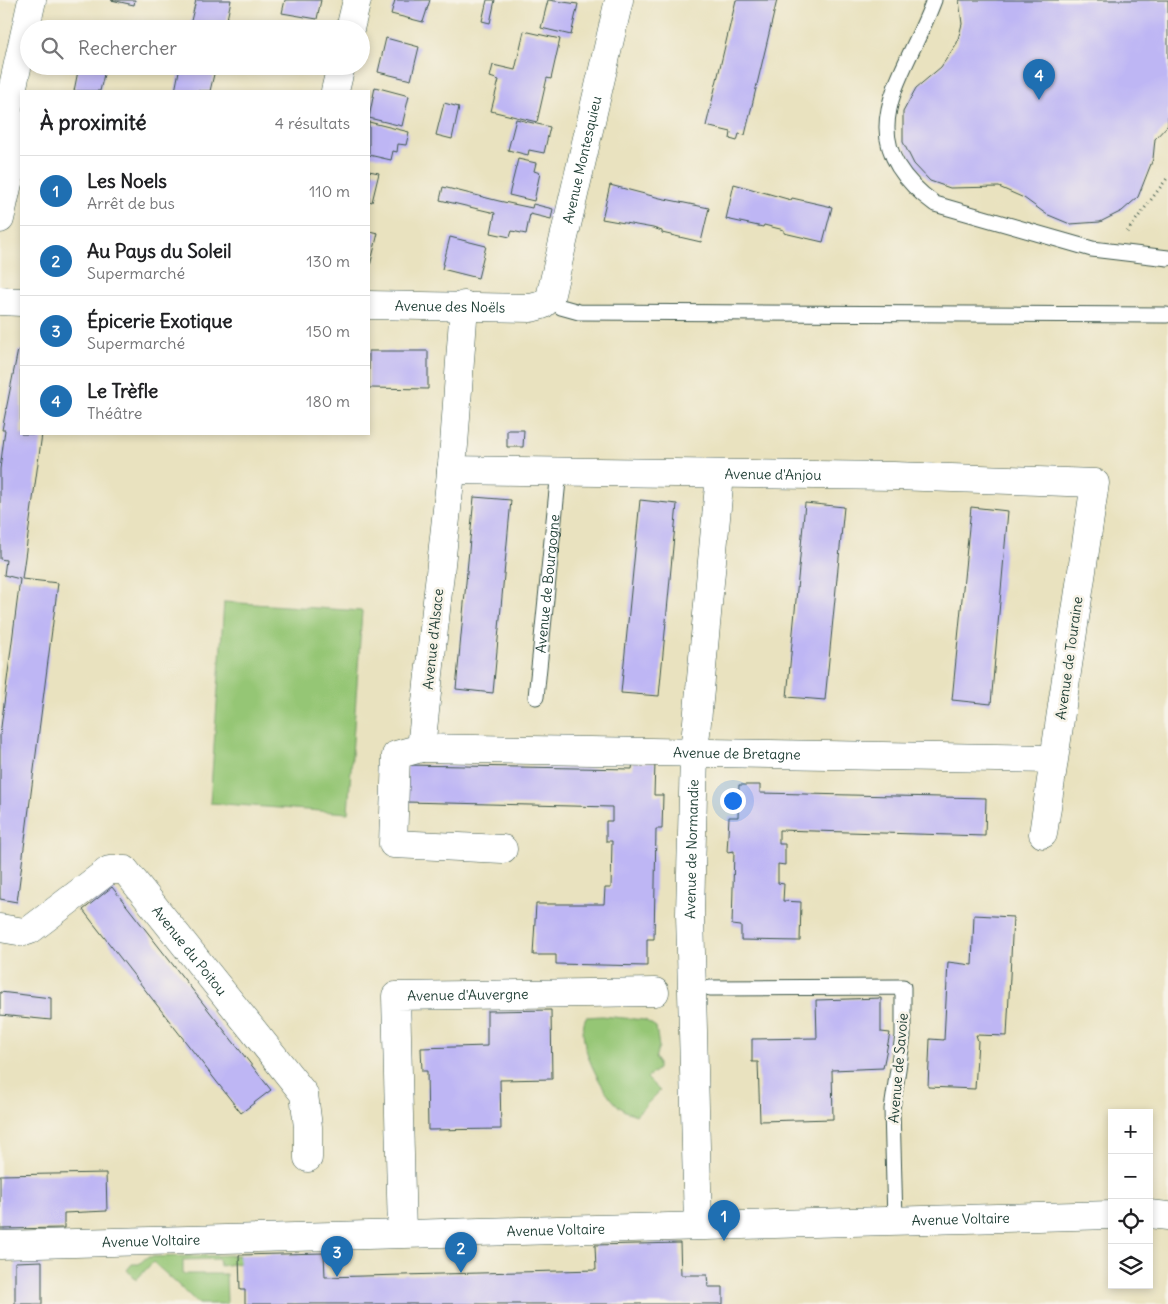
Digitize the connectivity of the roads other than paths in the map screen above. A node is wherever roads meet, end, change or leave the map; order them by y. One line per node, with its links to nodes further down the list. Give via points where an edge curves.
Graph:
1 (32, 0): 6 (street)
2 (50, 0): 7 (street)
3 (356, 0): 8 (street)
4 (619, 0): 20 (street, Avenue Montesquieu)
5 (934, 0): 17 (lane, via 896,82 886,127 889,149 901,172 917,191 935,204 1092,249)
6 (28, 20)
7 (45, 20)
8 (352, 20)
9 (20, 54): 15 (street)
10 (33, 75): 12 (street)
11 (339, 75): 13 (street)
12 (29, 90)
13 (335, 90)
14 (20, 129): 16 (street)
15 (0, 145)
16 (0, 219)
17 (1168, 258)
18 (0, 301): 19 (street)
19 (20, 302)
20 (541, 303): 22 (street, Avenue des Noëls); 23 (lane, via 579,312)
21 (370, 305): 22 (street, Avenue des Noëls)
22 (464, 305): 24 (street, Avenue d'Alsace)
23 (1167, 314)
24 (451, 470): 25 (street, Avenue d'Anjou); 29 (street, Avenue d'Alsace)
25 (560, 471): 26 (street, Avenue d'Anjou); 28 (lane, Avenue de Bourgogne)
26 (720, 474): 27 (street, Avenue d'Anjou); 30 (street, Avenue de Normandie)
27 (1095, 482): 31 (street, Avenue de Touraine)
28 (536, 697)
29 (421, 748): 30 (street, Avenue de Bretagne); 33 (street, via 396,755 393,844)
30 (694, 754): 31 (street, Avenue de Bretagne); 42 (street, Avenue de Normandie, via 690,914)
31 (1054, 759): 32 (street, Avenue de Touraine)
32 (1042, 834)
33 (503, 850)
34 (0, 928): 37 (street, Avenue du Poitou, via 30,930 109,870 125,870 304,1094)
35 (710, 988): 41 (lane, Avenue de Savoie, via 903,988 903,1036 892,1110)
36 (655, 992): 43 (street, Avenue d'Auvergne, via 396,996)
37 (308, 1158)
38 (1153, 1214): 40 (street)
39 (1108, 1215): 41 (street, Avenue Voltaire)
40 (1168, 1216)
41 (895, 1220): 42 (street, Avenue Voltaire)
42 (698, 1225): 43 (street, Avenue Voltaire)
43 (402, 1232): 44 (street, Avenue Voltaire)
44 (0, 1245)

